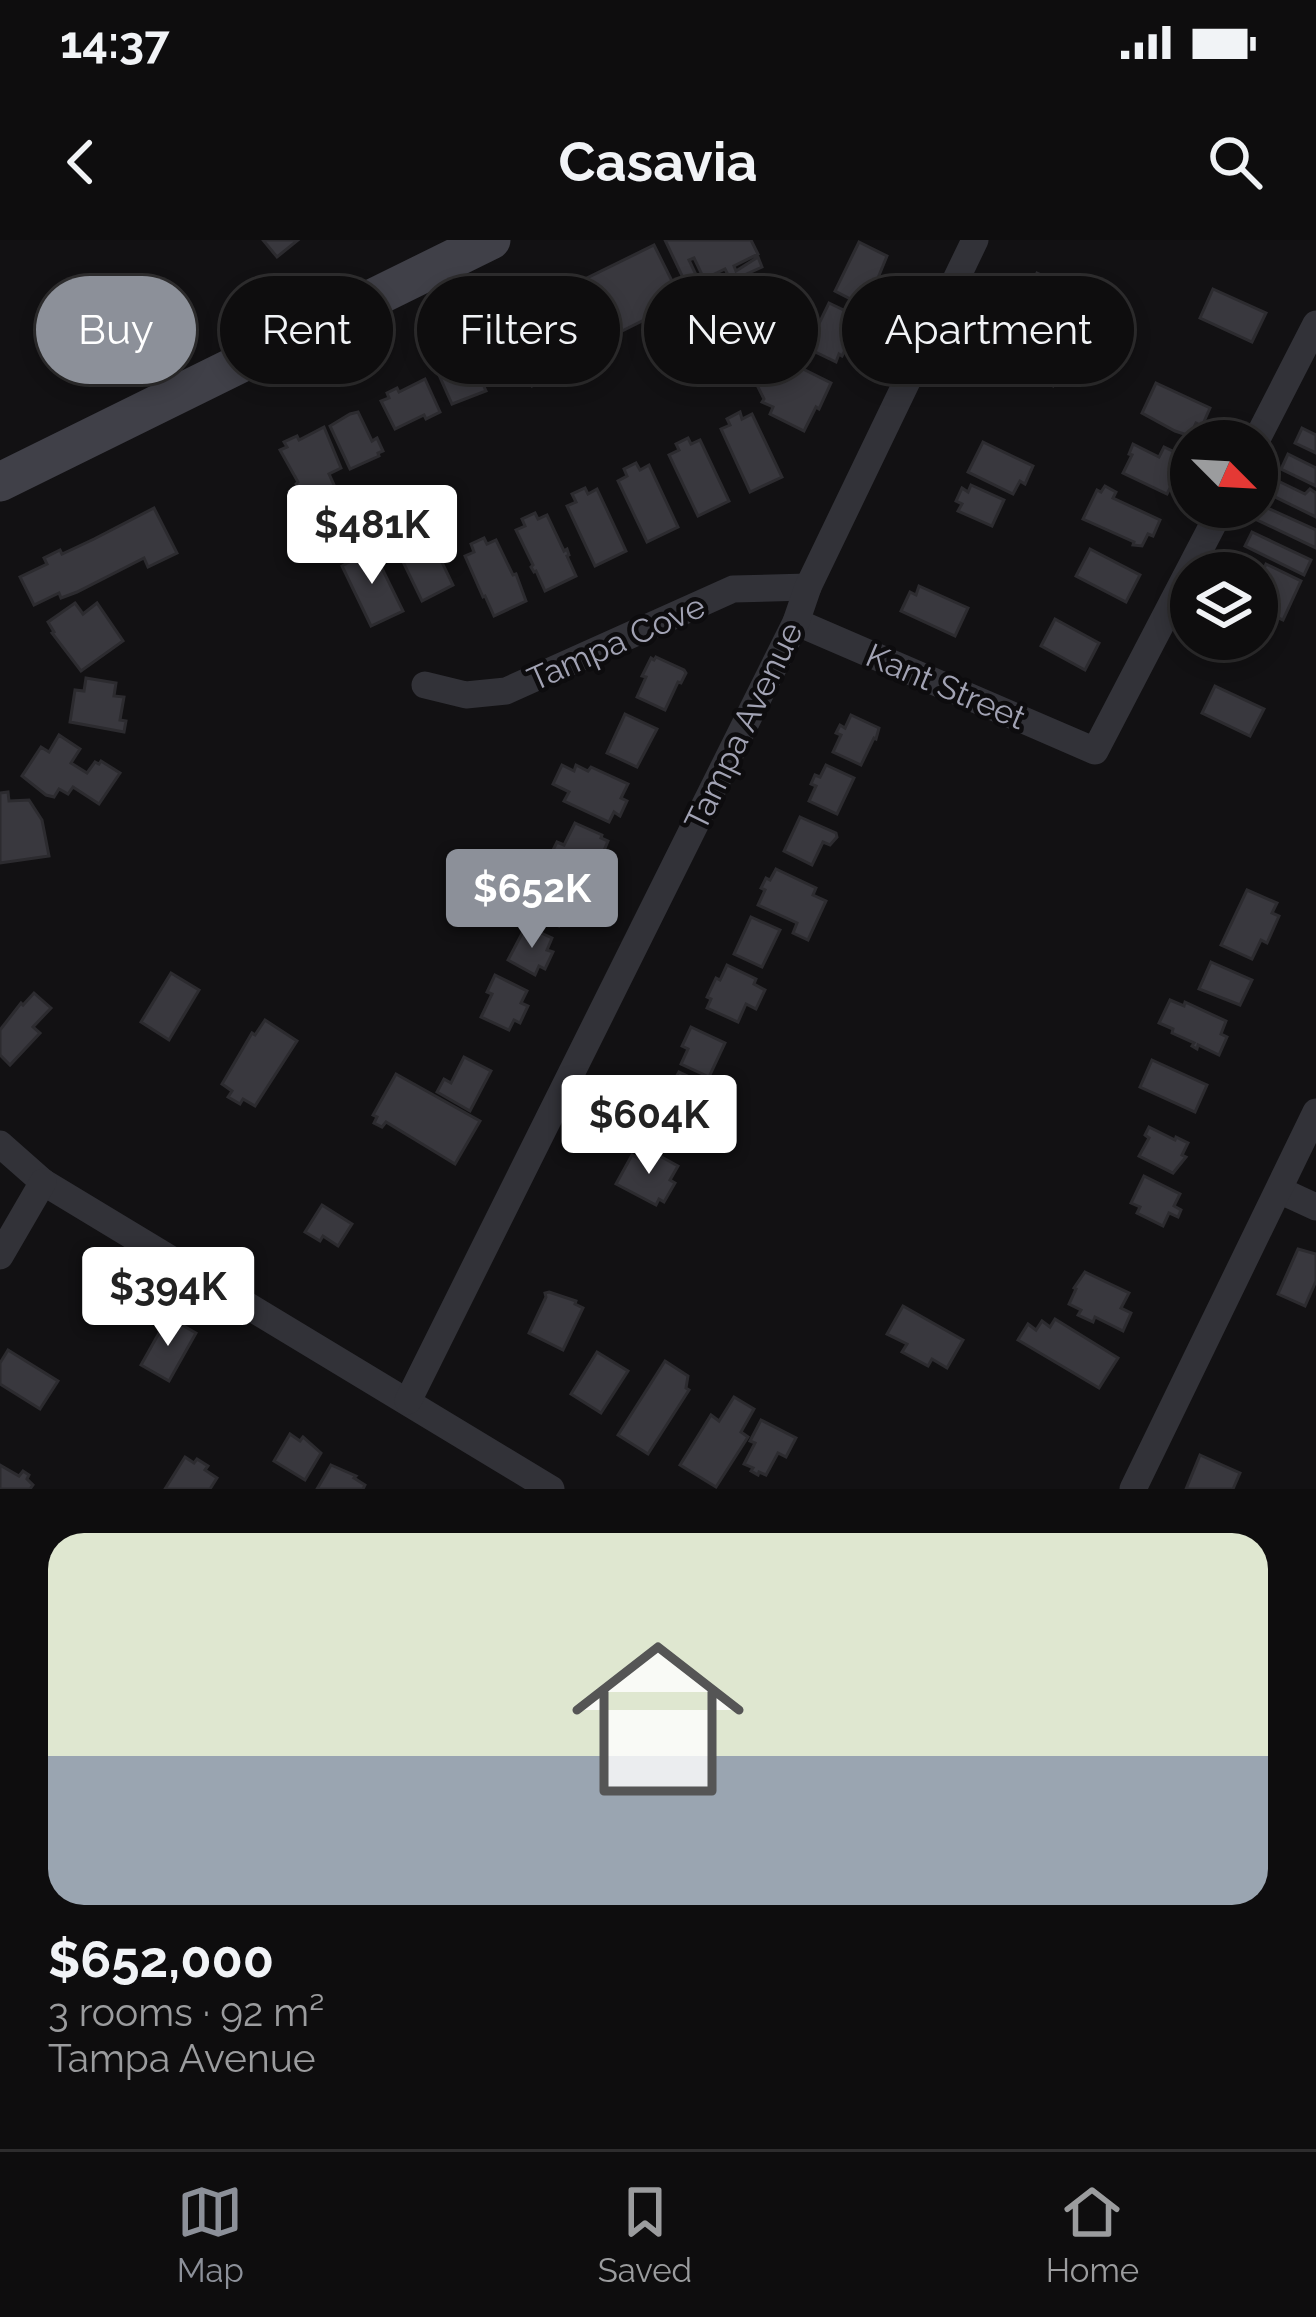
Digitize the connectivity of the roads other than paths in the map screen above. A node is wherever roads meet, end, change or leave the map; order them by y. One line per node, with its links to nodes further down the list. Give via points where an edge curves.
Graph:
1 (490, 240): 5 (street)
2 (975, 240): 7 (street, Tampa Avenue)
3 (1316, 324): 4 (street)
4 (1267, 420)
5 (0, 482)
6 (1211, 528): 8 (street, Kant Street, via 1095,751)
7 (808, 587): 8 (street, Tampa Avenue); 9 (street, Tampa Cove, via 733,589 506,692)
8 (796, 622): 16 (street, Tampa Avenue)
9 (425, 686)
10 (1316, 1112): 13 (street)
11 (0, 1144): 12 (street)
12 (43, 1182): 15 (street); 16 (street)
13 (1279, 1190): 14 (street); 18 (street)
14 (1316, 1207)
15 (0, 1256)
16 (408, 1401): 17 (street)
17 (551, 1489)
18 (1132, 1489)

